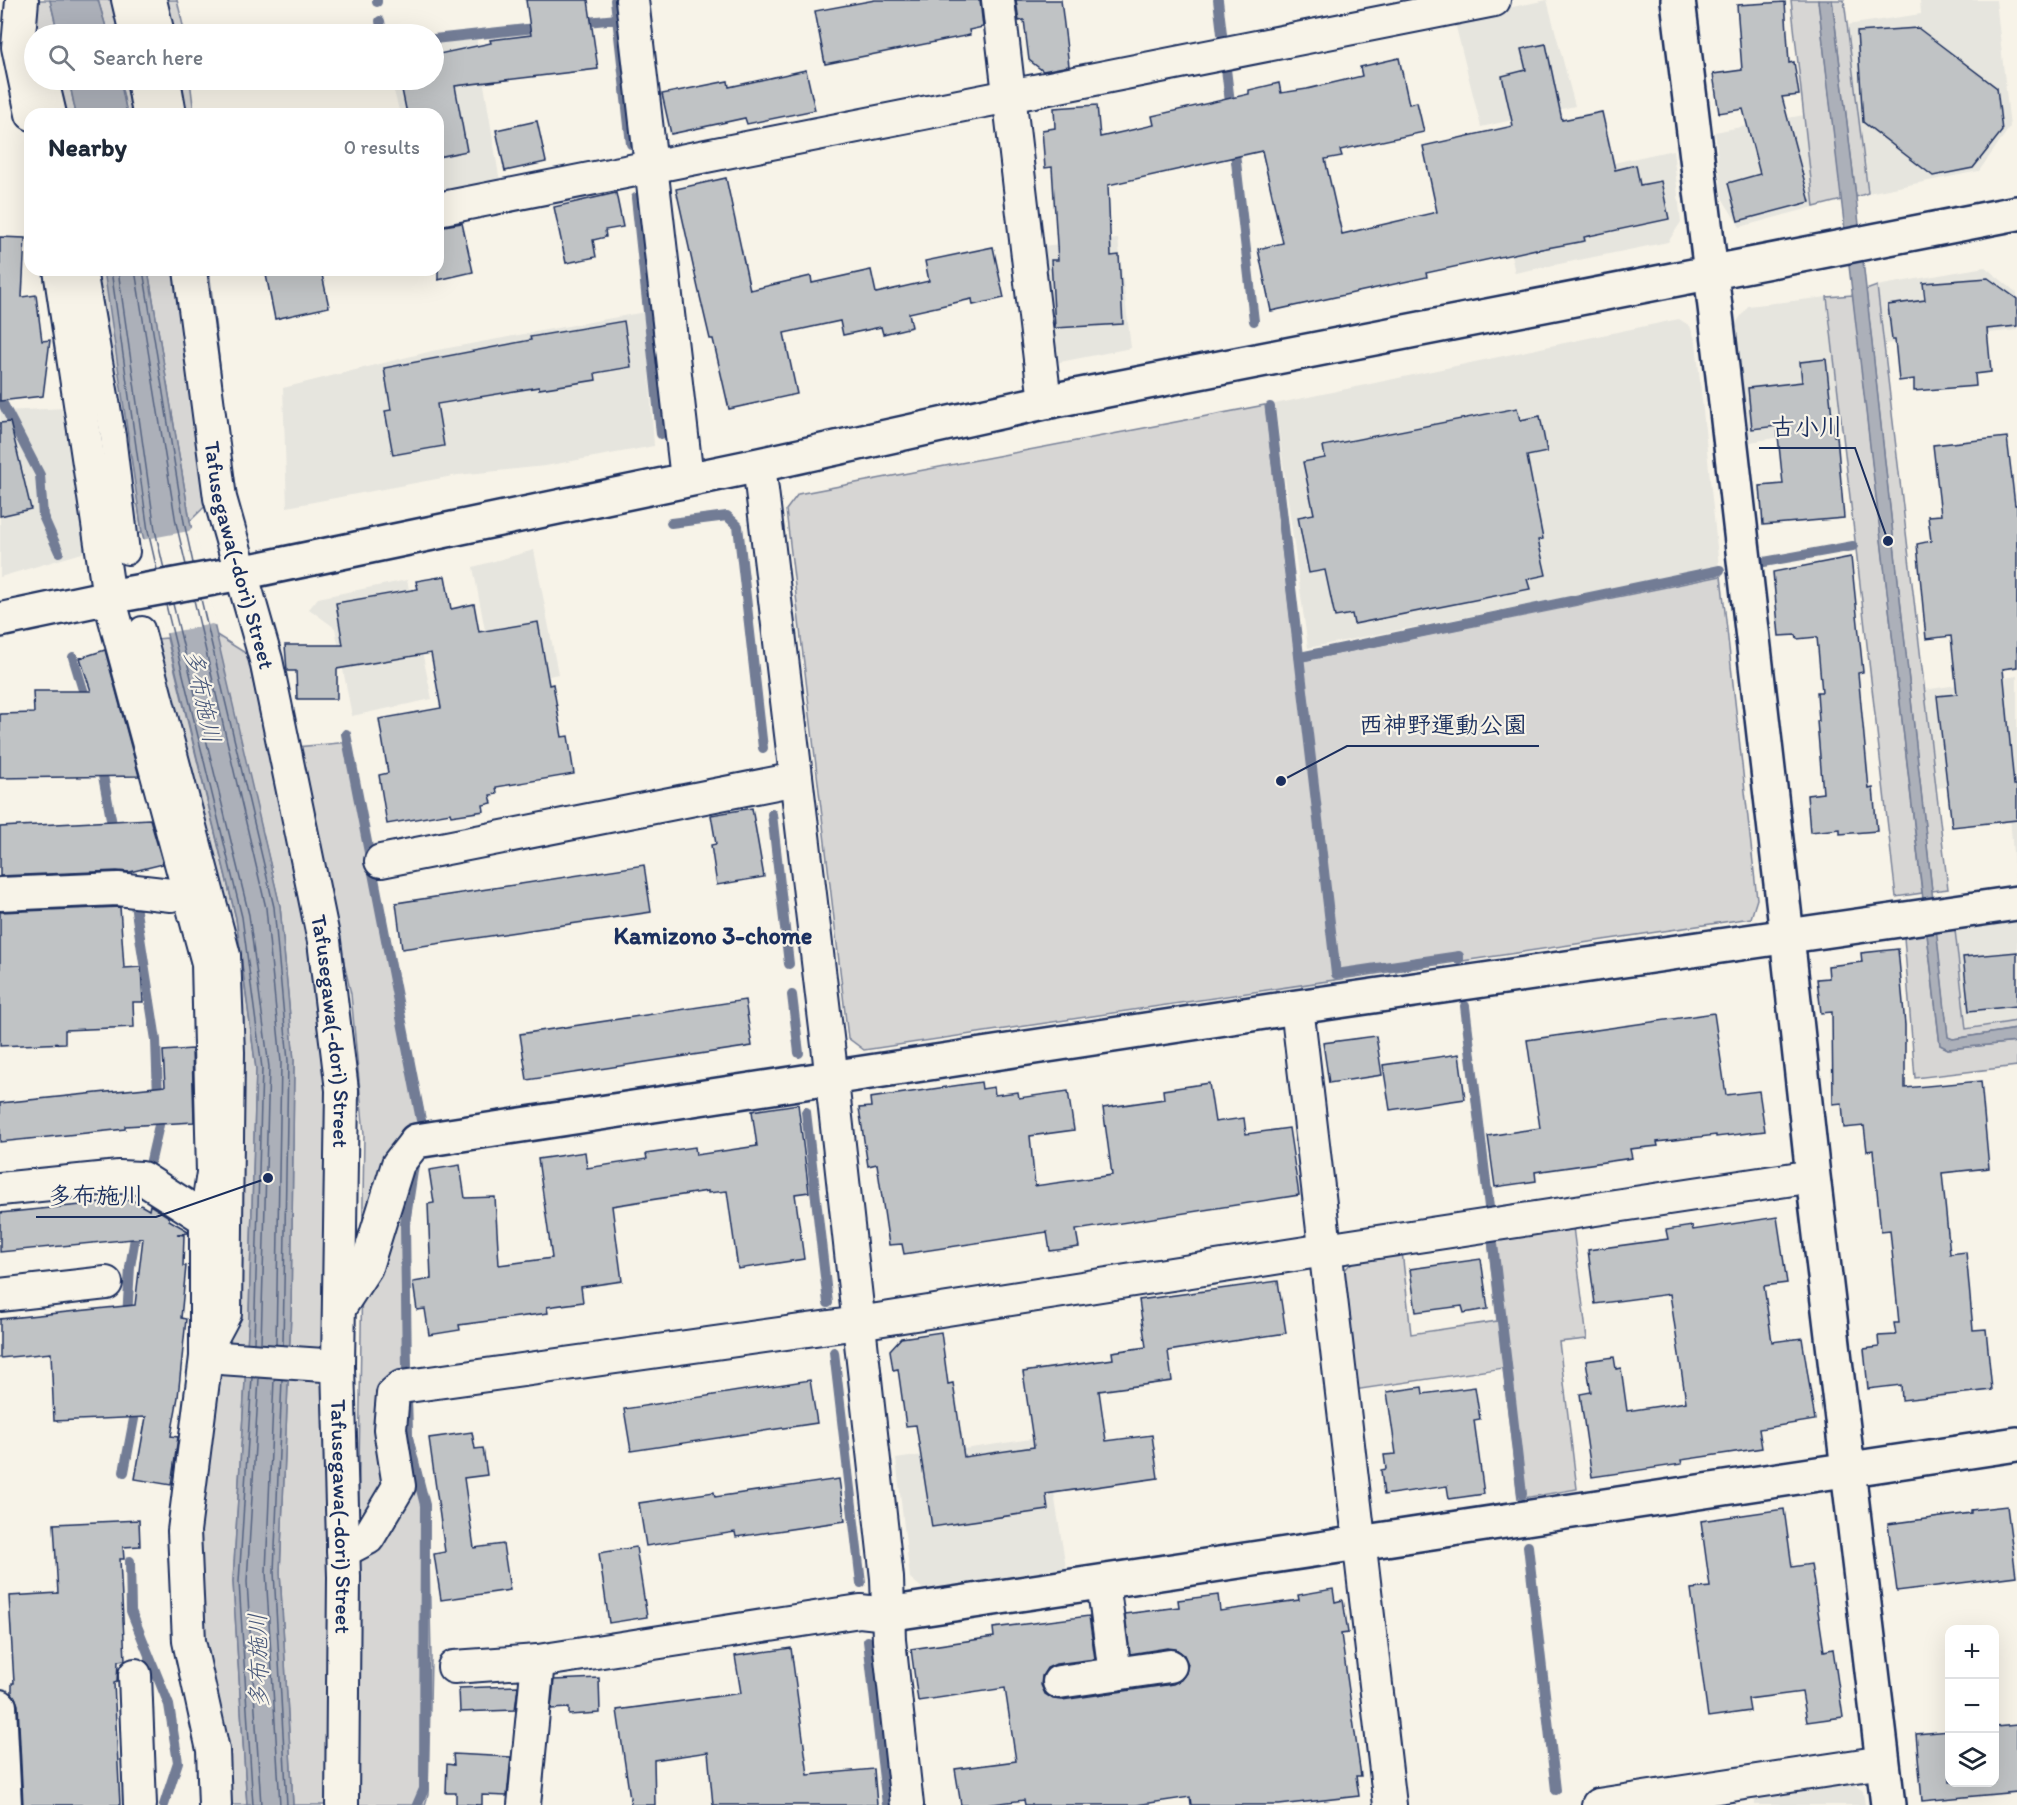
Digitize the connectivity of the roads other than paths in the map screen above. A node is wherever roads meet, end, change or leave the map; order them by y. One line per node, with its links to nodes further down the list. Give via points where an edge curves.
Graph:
1 (124, 0): 7 (street)
2 (150, 0): 8 (street)
3 (632, 0): 20 (street)
4 (998, 0): 15 (street)
5 (1494, 0): 15 (street)
6 (1677, 0): 23 (street)
7 (130, 24)
8 (156, 24)
9 (24, 29): 10 (street, via 18,46)
10 (24, 75)
11 (27, 90): 16 (street)
12 (48, 90): 17 (street)
13 (141, 90): 18 (street)
14 (166, 90): 19 (street)
15 (1010, 98): 20 (street); 27 (street)
16 (31, 108)
17 (53, 108)
18 (144, 108)
19 (169, 108)
20 (651, 167): 21 (street); 29 (street)
21 (444, 208)
22 (2017, 213): 23 (street)
23 (1711, 273): 27 (street); 40 (street)
24 (61, 276): 32 (street)
25 (85, 276): 30 (street, via 113,436)
26 (191, 276): 31 (street, Tafusegawa(-dori) Street)
27 (1046, 402): 28 (street)
28 (759, 465): 29 (street); 35 (street)
29 (687, 479): 31 (street)
30 (127, 552)
31 (229, 575): 32 (street); 50 (street, Tafusegawa(-dori) Street, via 266,660 324,941 342,1090)
32 (122, 594): 33 (street); 37 (street)
33 (0, 620)
34 (142, 629): 52 (street, via 228,955 232,1052 229,1314)
35 (796, 778): 36 (street); 42 (street)
36 (381, 861)
37 (189, 890): 38 (street, via 171,895 118,889); 46 (street, via 208,963 213,1173)
38 (0, 894)
39 (2017, 903): 40 (street)
40 (1787, 936): 41 (street); 44 (street)
41 (1297, 1007): 42 (street); 47 (street)
42 (831, 1078): 43 (street); 51 (street)
43 (416, 1141): 50 (street, via 398,1164 366,1266)
44 (1813, 1176): 47 (street); 55 (street)
45 (0, 1189): 46 (street, via 118,1176 142,1178)
46 (206, 1219): 52 (street)
47 (1325, 1250): 51 (street); 56 (street)
48 (106, 1283): 49 (street)
49 (0, 1294)
50 (340, 1307): 53 (street, Tafusegawa(-dori) Street)
51 (858, 1323): 57 (street, via 401,1387 393,1394 390,1429 399,1486 368,1538); 59 (street, via 887,1578)
52 (207, 1356): 53 (street); 70 (street, via 184,1531 189,1641 213,1750)
53 (338, 1366): 57 (street, Tafusegawa(-dori) Street)
54 (2017, 1444): 55 (street)
55 (1848, 1469): 56 (street); 67 (street)
56 (1360, 1544): 58 (street); 74 (street)
57 (343, 1551): 71 (street, Tafusegawa(-dori) Street)
58 (1103, 1582): 59 (street); 63 (street)
59 (887, 1614): 60 (street, via 860,1611); 73 (street)
60 (538, 1661): 62 (street); 72 (street)
61 (1170, 1666): 63 (street)
62 (454, 1667)
63 (1115, 1674): 65 (street)
64 (135, 1675): 69 (street)
65 (1059, 1682)
66 (0, 1706): 68 (street)
67 (1883, 1762): 75 (street); 76 (street)
68 (5, 1805)
69 (140, 1805)
70 (215, 1805)
71 (342, 1805)
72 (524, 1805)
73 (908, 1805)
74 (1390, 1805)
75 (1598, 1805)
76 (1888, 1805)

